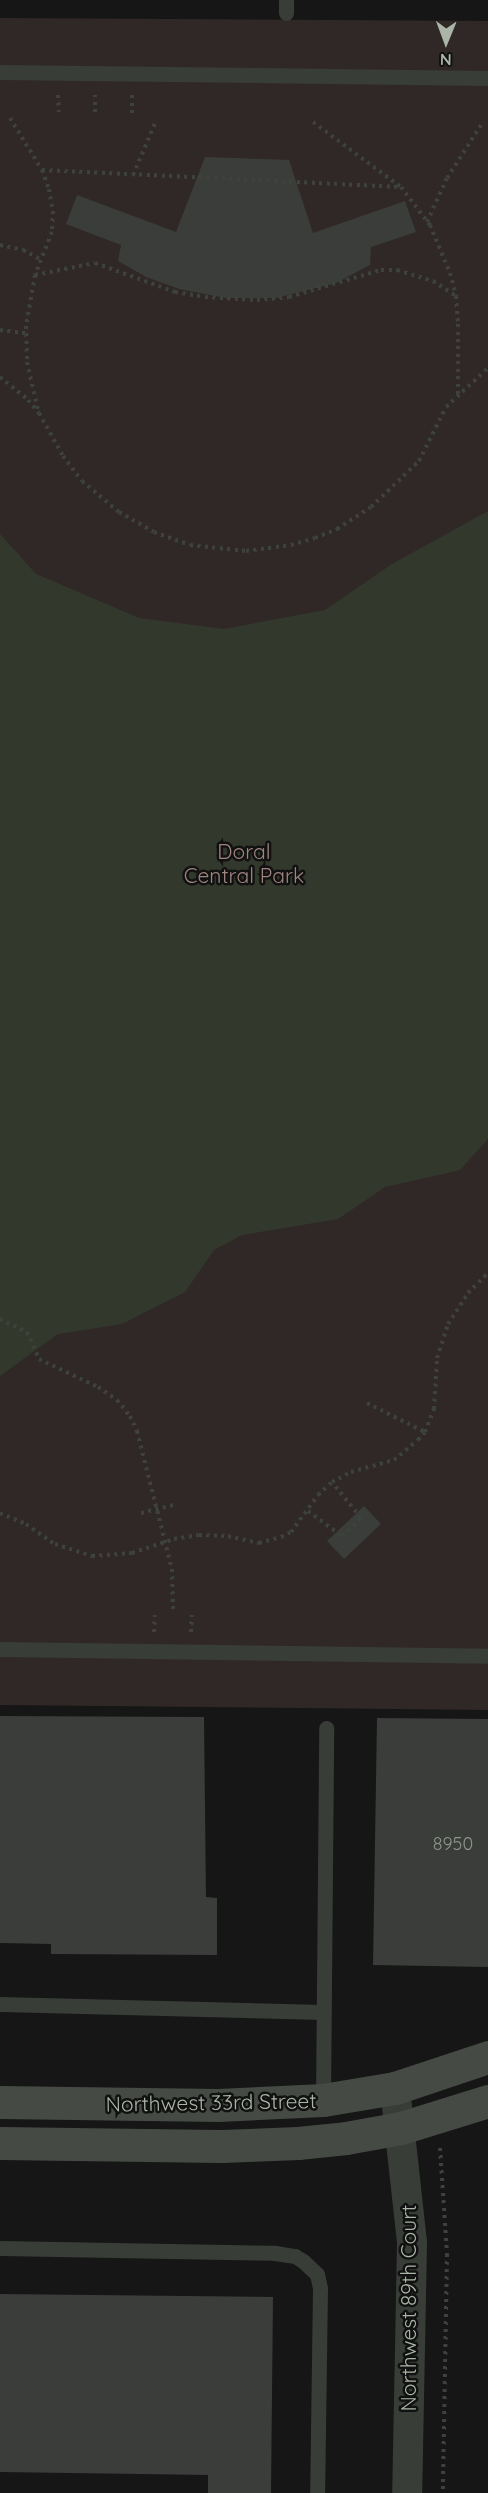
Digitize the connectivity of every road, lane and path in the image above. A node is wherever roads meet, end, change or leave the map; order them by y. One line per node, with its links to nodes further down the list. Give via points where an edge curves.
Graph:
1 (0, 72): 2 (lane)
2 (488, 78)
3 (58, 90): 6 (path)
4 (95, 91): 7 (path)
5 (132, 91): 8 (path)
6 (59, 112)
7 (95, 112)
8 (132, 113)
9 (10, 118): 13 (path)
10 (156, 120): 14 (path)
11 (313, 122): 15 (path)
12 (481, 125): 16 (path, via 447,178)
13 (42, 170): 14 (path); 18 (path, via 53,211 52,232)
14 (133, 175): 15 (path)
15 (401, 187): 16 (path)
16 (427, 222): 20 (path)
17 (0, 244): 18 (path)
18 (40, 259): 19 (path)
19 (35, 275): 20 (path, via 94,263 175,292 246,300 289,297 381,270 397,270 433,281); 22 (path)
20 (456, 296): 25 (path)
21 (0, 330): 22 (path)
22 (26, 333): 26 (path, via 27,362)
23 (488, 368): 25 (path)
24 (0, 377): 26 (path)
25 (458, 394): 26 (path, via 419,461 371,507 315,538 246,551 190,545 154,532 119,512 78,475)
26 (39, 413)
27 (488, 1273): 30 (path, via 468,1293 448,1324 437,1358 434,1408)
28 (0, 1319): 33 (path, via 27,1332 39,1359 98,1387 124,1408 134,1424)
29 (368, 1403): 30 (path)
30 (425, 1432): 31 (path, via 394,1460 351,1472)
31 (332, 1482): 34 (path); 34 (path, via 361,1518 342,1536)
32 (173, 1504): 33 (path)
33 (157, 1509): 36 (path); 37 (path)
34 (308, 1511): 37 (path, via 291,1532 271,1542 199,1535)
35 (0, 1513): 37 (path, via 26,1524 55,1544 92,1556 126,1555)
36 (141, 1513)
37 (165, 1541): 38 (path, via 174,1577)
38 (173, 1609)
39 (155, 1614): 41 (path)
40 (192, 1615): 42 (path)
41 (154, 1637)
42 (191, 1637)
43 (0, 1649): 44 (lane)
44 (488, 1656)
45 (326, 1728): 47 (lane)
46 (0, 2004): 47 (lane)
47 (323, 2012): 50 (lane)
48 (488, 2057): 49 (street, Northwest 33rd Street)
49 (395, 2088): 50 (street, Northwest 33rd Street); 53 (street, Northwest 89th Court)
50 (323, 2100): 52 (street, Northwest 33rd Street, via 218,2105)
51 (488, 2101): 53 (street, Northwest 33rd Street)
52 (0, 2102)
53 (401, 2128): 54 (street, Northwest 33rd Street, via 272,2145); 58 (street, Northwest 89th Court, via 412,2264)
54 (0, 2143)
55 (442, 2144): 59 (path, via 439,2151 447,2254)
56 (0, 2248): 57 (lane, via 275,2253 303,2261 317,2274 320,2288)
57 (317, 2493)
58 (407, 2493)
59 (443, 2493)

